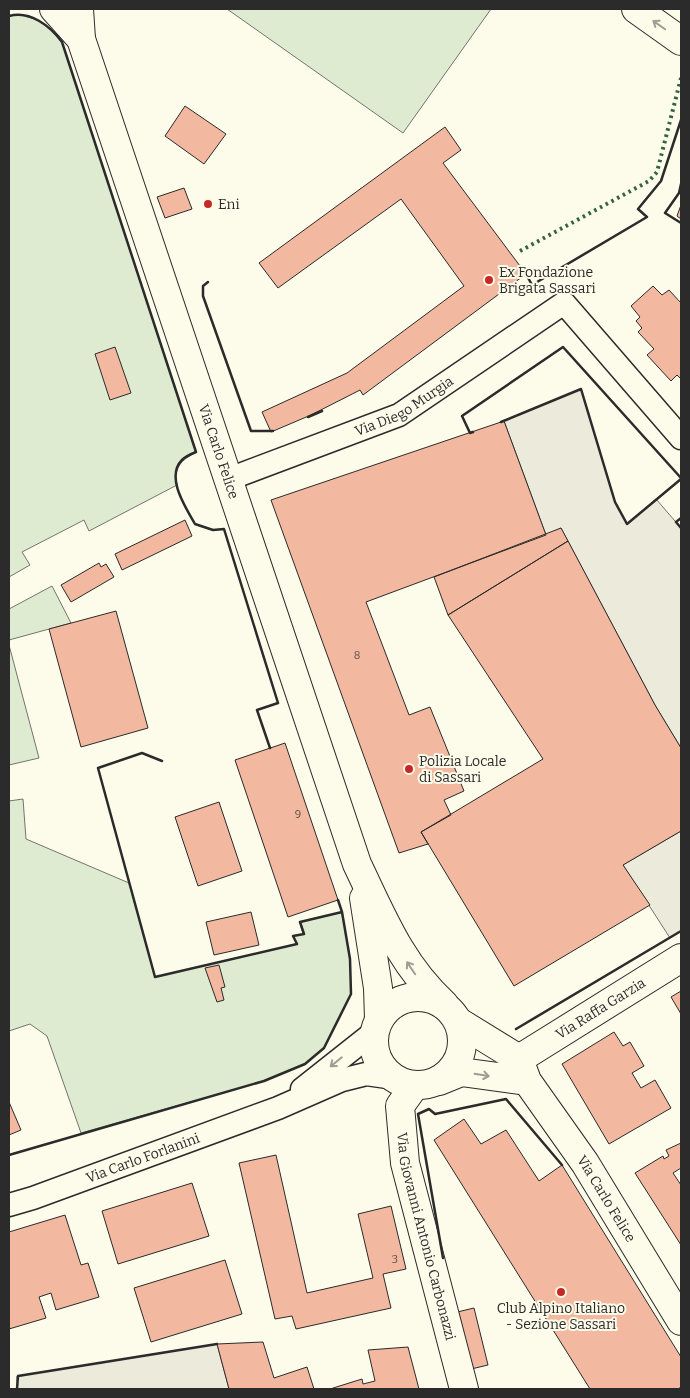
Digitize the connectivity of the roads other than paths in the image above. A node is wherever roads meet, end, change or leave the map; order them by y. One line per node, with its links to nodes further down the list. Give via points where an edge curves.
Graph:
1 (54, 9): 4 (main road, Via Carlo Felice)
2 (79, 9): 4 (main road, Via Carlo Felice)
3 (636, 9): 5 (main road, one-way to 3)
4 (81, 38): 7 (main road, Via Carlo Felice)
5 (681, 41)
6 (681, 438): 7 (street, Via Diego Murgia, via 564,303 399,415)
7 (229, 479): 8 (main road, Via Carlo Felice)
8 (357, 864): 10 (main road, Via Carlo Felice, one-way to 8, via 410,968); 11 (main road, Via Carlo Felice, via 378,988)
9 (681, 958): 12 (main road, Via Raffa Garzia)
10 (451, 1013): 11 (main road, via 424,996 408,997 394,1003); 12 (main road, Via Carlo Felice); 13 (main road, via 462,1035 458,1062 450,1072)
11 (377, 1025): 13 (main road, via 374,1045 384,1069); 14 (street, Via Carlo Forlanini, one-way to 14)
12 (523, 1070): 13 (main road, one-way to 12, via 461,1072); 16 (main road, Via Carlo Felice, via 585,1163)
13 (416, 1081): 14 (street, Via Carlo Forlanini, via 366,1074 342,1080); 17 (main road, Via Giovanni Antonio Carbonazzi, via 400,1106 406,1163)
14 (278, 1108): 15 (street, Via Carlo Forlanini)
15 (9, 1205)
16 (681, 1321)
17 (464, 1389)

